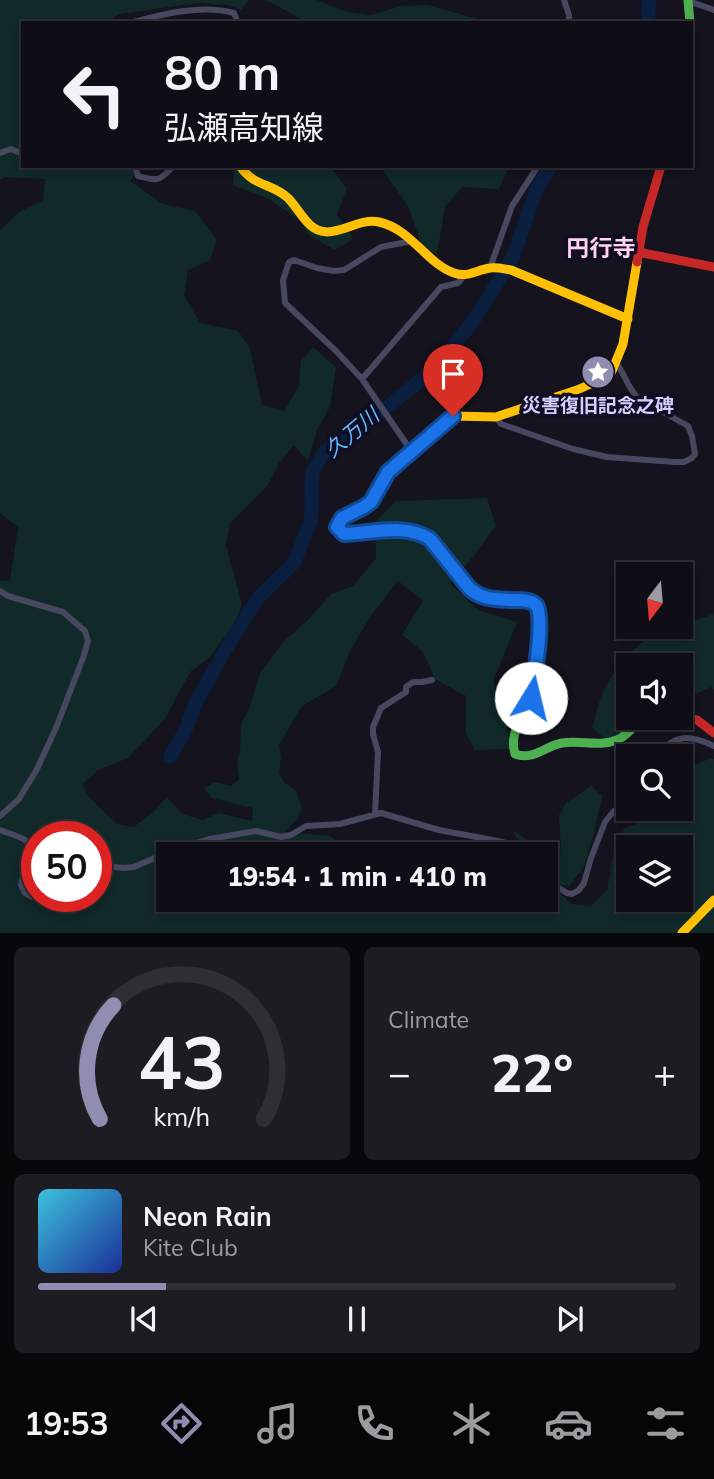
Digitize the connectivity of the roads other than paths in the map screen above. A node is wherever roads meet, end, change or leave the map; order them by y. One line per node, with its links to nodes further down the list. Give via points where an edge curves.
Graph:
1 (564, 0): 6 (street)
2 (688, 0): 3 (street); 7 (main road)
3 (714, 10)
4 (137, 21): 5 (street, via 205,9 234,13)
5 (238, 21)
6 (569, 21)
7 (690, 21)
8 (0, 153): 9 (street, via 11,149)
9 (21, 153)
10 (136, 168): 11 (street, via 138,176 156,180)
11 (172, 168)
12 (241, 168): 15 (main road, via 251,180 279,191 316,230 327,232 376,221)
13 (537, 168): 18 (street, via 512,206)
14 (660, 168): 16 (main road)
15 (412, 241): 19 (main road, via 448,271); 22 (street, via 381,247 344,270 289,262 283,280 285,303)
16 (638, 252): 17 (main road); 20 (main road)
17 (714, 267)
18 (501, 269): 19 (main road); 20 (main road)
19 (465, 275): 22 (street, via 458,283 441,287)
20 (628, 319): 21 (main road)
21 (616, 363): 23 (main road, via 593,383); 23 (street, via 638,398 688,426 692,458 658,462 597,456 501,424)
22 (362, 379): 24 (street)
23 (496, 417): 24 (main road, via 453,416)
24 (412, 452): 28 (main road, via 388,472 371,502 342,518 337,527 344,534 401,530 422,534 476,594 535,604 539,617 536,670 531,698 514,732 515,754 528,757 563,743 618,740)
25 (0, 591): 34 (street, via 63,612 85,631 89,641 37,769 19,799)
26 (432, 680): 33 (street, via 413,682 377,716 373,727 378,752)
27 (693, 719): 29 (main road)
28 (632, 730)
29 (714, 733)
30 (669, 744): 31 (street, via 689,737)
31 (714, 746)
32 (616, 810): 39 (street, via 605,822 579,890 572,894)
33 (375, 814): 37 (street); 38 (street, via 340,824 306,826 281,837 256,831 210,839 134,867)
34 (0, 816)
35 (0, 830): 36 (street)
36 (21, 837)
37 (503, 842)
38 (112, 867)
39 (558, 887)
40 (714, 900): 41 (main road)
41 (682, 933)

